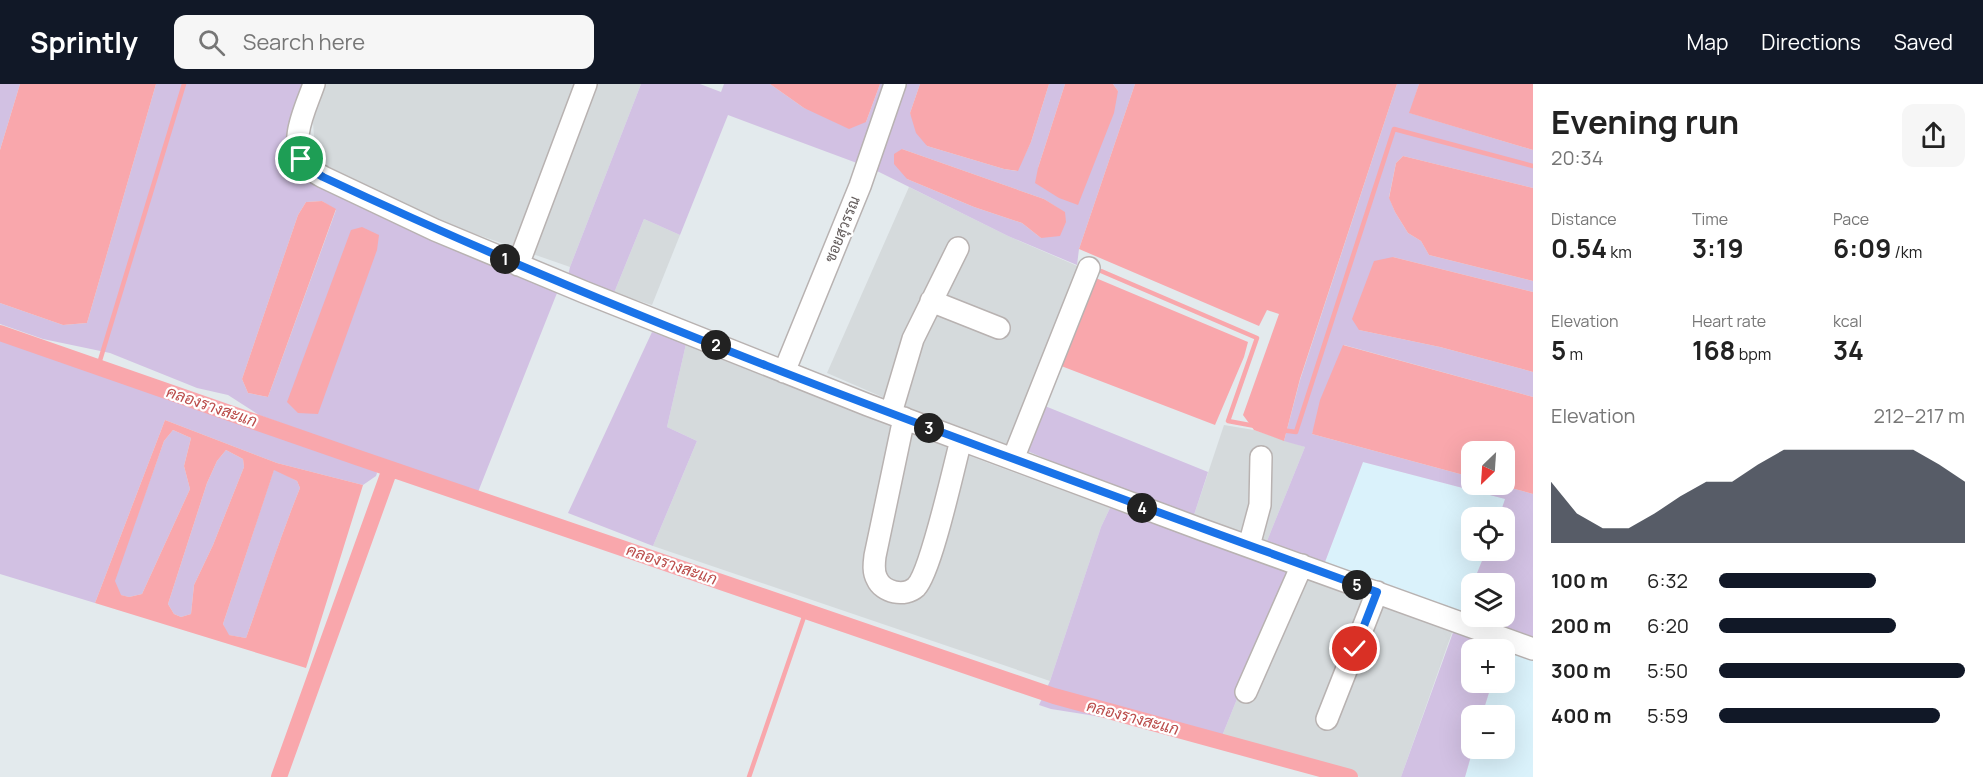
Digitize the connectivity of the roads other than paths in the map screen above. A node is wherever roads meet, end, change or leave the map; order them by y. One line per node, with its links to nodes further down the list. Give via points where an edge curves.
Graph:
1 (314, 84): 5 (street, via 297,146 308,168 435,230)
2 (585, 84): 5 (street)
3 (895, 84): 9 (street, ซอยสุวรรณ, via 865,171)
4 (958, 248): 7 (street)
5 (518, 265): 9 (street)
6 (1089, 268): 13 (street)
7 (931, 301): 8 (street); 10 (street, via 913,339)
8 (999, 328)
9 (784, 372): 10 (street)
10 (897, 416): 11 (street); 11 (street, via 874,556 878,582 889,591 902,594 916,587 927,567)
11 (961, 440): 13 (street)
12 (1261, 457): 14 (street, via 1260,505)
13 (1013, 459): 14 (street)
14 (1249, 546): 15 (street)
15 (1302, 565): 16 (street); 18 (street)
16 (1377, 592): 17 (street); 19 (street)
17 (1533, 649)
18 (1246, 692)
19 (1327, 719)

